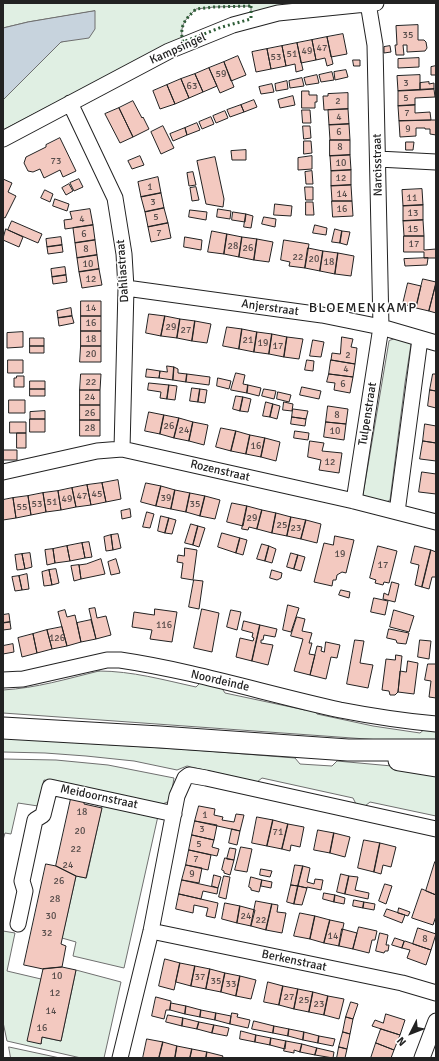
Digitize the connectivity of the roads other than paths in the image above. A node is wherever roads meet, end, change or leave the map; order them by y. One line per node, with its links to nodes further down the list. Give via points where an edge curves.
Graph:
1 (371, 3): 2 (street, Kampsingel, via 278,13 233,25 169,51); 4 (street, Narcisstraat, via 375,45)
2 (70, 103): 3 (street, Kampsingel); 6 (street, Dahliastraat, via 114,198 124,254)
3 (3, 138)
4 (378, 159): 5 (street); 7 (street, Narcisstraat)
5 (436, 162)
6 (126, 288): 7 (street, Anjerstraat, via 322,315); 10 (street, Dahliastraat)
7 (381, 327): 8 (street, Anjerstraat); 12 (street, Tulpenstraat)
8 (420, 339): 9 (street, Anjerstraat); 13 (street)
9 (436, 343)
10 (122, 449): 11 (street, Rozenstraat, via 97,451); 12 (street, Rozenstraat)
11 (3, 472)
12 (354, 501): 13 (street, Rozenstraat)
13 (397, 512): 14 (street, Rozenstraat)
14 (436, 522)
15 (3, 680): 16 (street, Noordeinde, via 23,679 107,660 120,660 271,692 340,710)
16 (436, 724)
17 (3, 728): 18 (street)
18 (348, 750): 19 (street); 20 (street)
19 (436, 750)
20 (436, 766)
21 (174, 814): 22 (street, via 177,796 189,775); 23 (street, Meidoornstraat, via 50,786 43,815 35,820 22,881 25,891); 24 (street)
22 (436, 829)
23 (18, 924)
24 (151, 931): 25 (street, Berkenstraat); 27 (street)
25 (436, 993)
26 (436, 1021): 28 (street)
27 (120, 1058)
28 (422, 1058)

